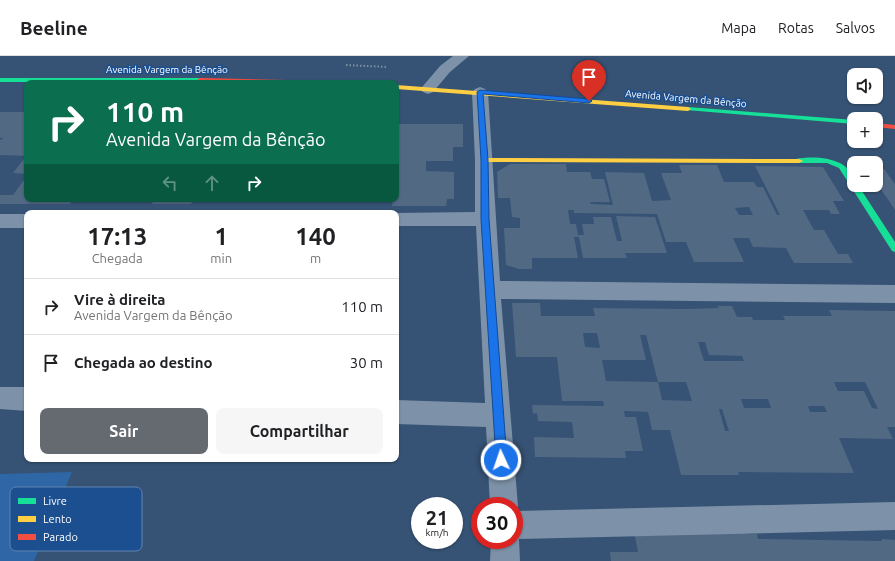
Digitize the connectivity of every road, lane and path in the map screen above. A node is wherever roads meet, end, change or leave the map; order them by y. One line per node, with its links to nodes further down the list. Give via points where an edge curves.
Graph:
1 (462, 56): 7 (street, via 445,69)
2 (0, 80): 3 (street, Avenida Vargem da Bênção)
3 (24, 80)
4 (24, 80): 5 (street, Avenida Vargem da Bênção)
5 (206, 80)
6 (399, 87): 7 (street, Avenida Vargem da Bênção)
7 (428, 89): 8 (street, Avenida Vargem da Bênção)
8 (480, 92): 9 (street, Avenida Vargem da Bênção); 12 (street)
9 (847, 121)
10 (883, 126): 11 (street)
11 (895, 127)
12 (484, 160): 14 (street); 17 (street, via 833,162 842,166)
13 (399, 219): 14 (street)
14 (485, 219): 18 (street)
15 (24, 221): 16 (street)
16 (1, 224)
17 (895, 249)
18 (490, 290): 19 (street); 23 (street)
19 (895, 294)
20 (0, 398): 21 (street)
21 (24, 399)
22 (399, 412): 23 (street)
23 (499, 415): 24 (street)
24 (504, 497)
25 (895, 516): 26 (street)
26 (523, 526)
27 (505, 549): 28 (street)
28 (505, 561)

